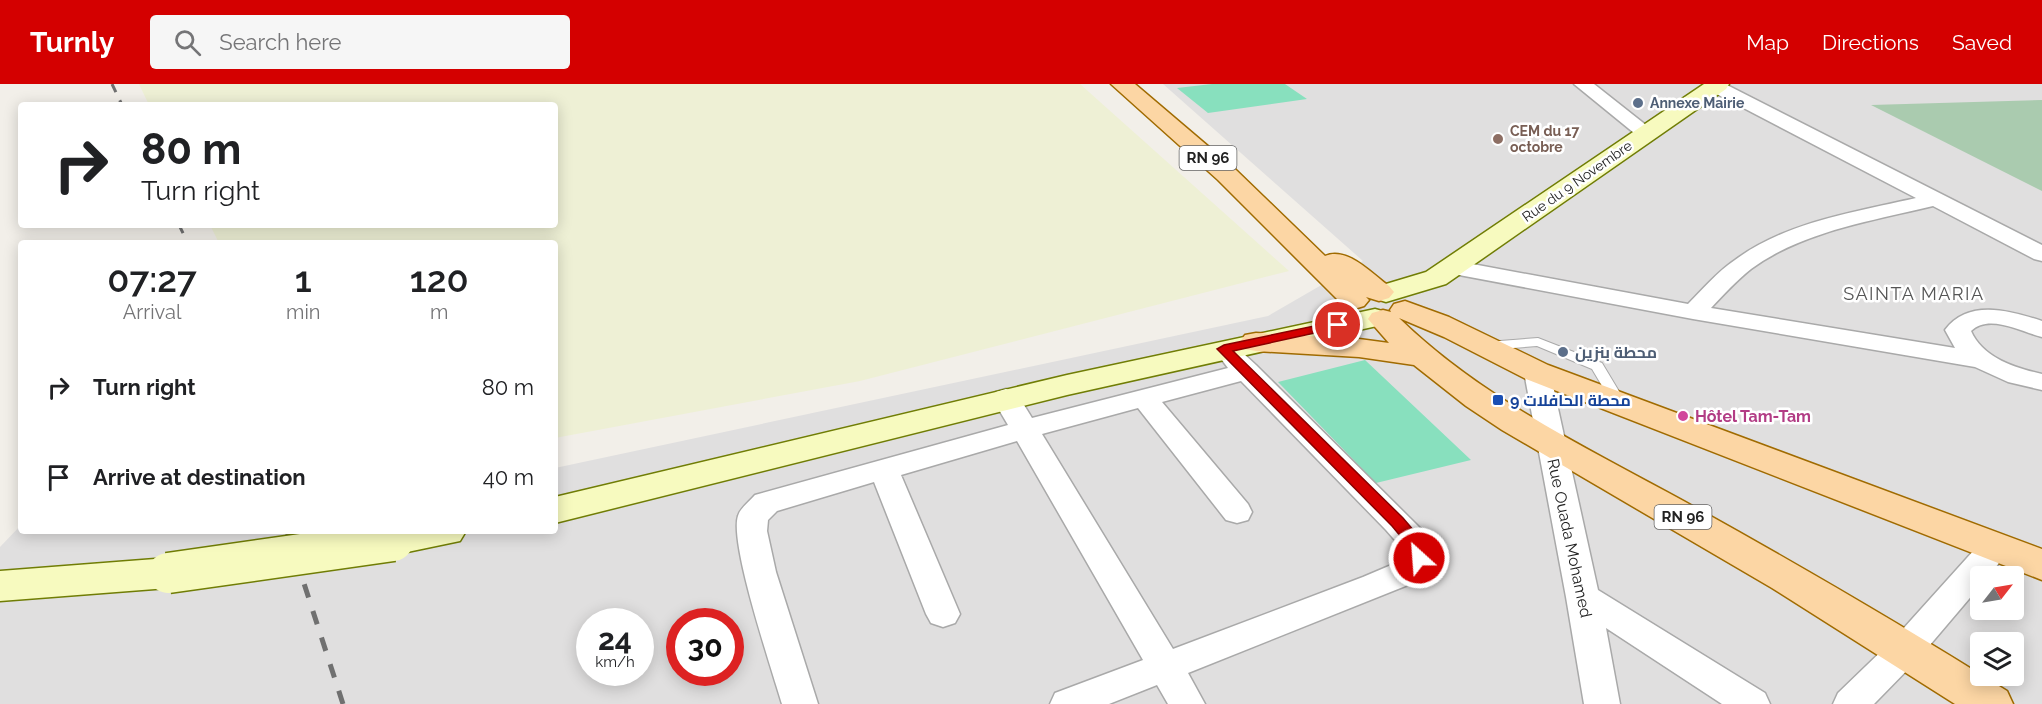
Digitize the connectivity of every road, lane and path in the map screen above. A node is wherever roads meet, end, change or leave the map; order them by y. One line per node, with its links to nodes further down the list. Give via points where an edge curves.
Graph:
1 (1122, 84): 8 (main road, RN 96, via 1227,175 1290,237)
2 (1583, 84): 4 (street)
3 (1716, 85): 4 (main road, Rue du 9 Novembre); 5 (street)
4 (1646, 134): 7 (main road, Rue du 9 Novembre)
5 (1936, 199): 6 (street); 9 (street, via 1805,232 1779,243 1749,260)
6 (2042, 254)
7 (1443, 272): 8 (main road, Rue du 9 Novembre, via 1428,292); 9 (street)
8 (1380, 305): 11 (main road, RN 96, via 1442,323); 12 (main road); 13 (main road, RN 96)
9 (1693, 312): 14 (street)
10 (2042, 329): 14 (street, via 1989,318 1962,323 1958,330 1960,340)
11 (1484, 346): 15 (main road, RN 96); 19 (lane, via 1538,342 1597,366)
12 (1242, 354): 13 (main road, RN 96, via 1359,348); 17 (street); 18 (main road); 32 (street, via 1415,542 1419,558 1407,572 1386,582)
13 (1422, 357): 21 (main road, RN 96)
14 (1985, 361): 16 (street)
15 (1537, 372): 19 (main road, RN 96); 21 (street, Rue Ouada Mohamed)
16 (2042, 382)
17 (1143, 397): 20 (street); 24 (street)
18 (1006, 398): 20 (street); 23 (main road)
19 (1619, 403): 26 (main road, RN 96)
20 (1023, 429): 22 (street); 32 (street)
21 (1550, 442): 29 (street, Rue Ouada Mohamed); 31 (main road, RN 96)
22 (884, 470): 30 (street); 33 (street, via 766,503 753,516 760,572)
23 (558, 509)
24 (1237, 512)
25 (431, 534): 28 (main road, bridge, via 168,573)
26 (1995, 548): 27 (main road, RN 96); 31 (street)
27 (2042, 565)
28 (0, 586)
29 (1583, 597): 36 (street, Rue Ouada Mohamed); 37 (street)
30 (943, 614)
31 (1906, 649): 38 (street); 39 (main road, RN 96)
32 (1166, 667): 34 (street); 35 (street)
33 (800, 704)
34 (1068, 704)
35 (1187, 704)
36 (1602, 704)
37 (1752, 704)
38 (1851, 704)
39 (1991, 704)

